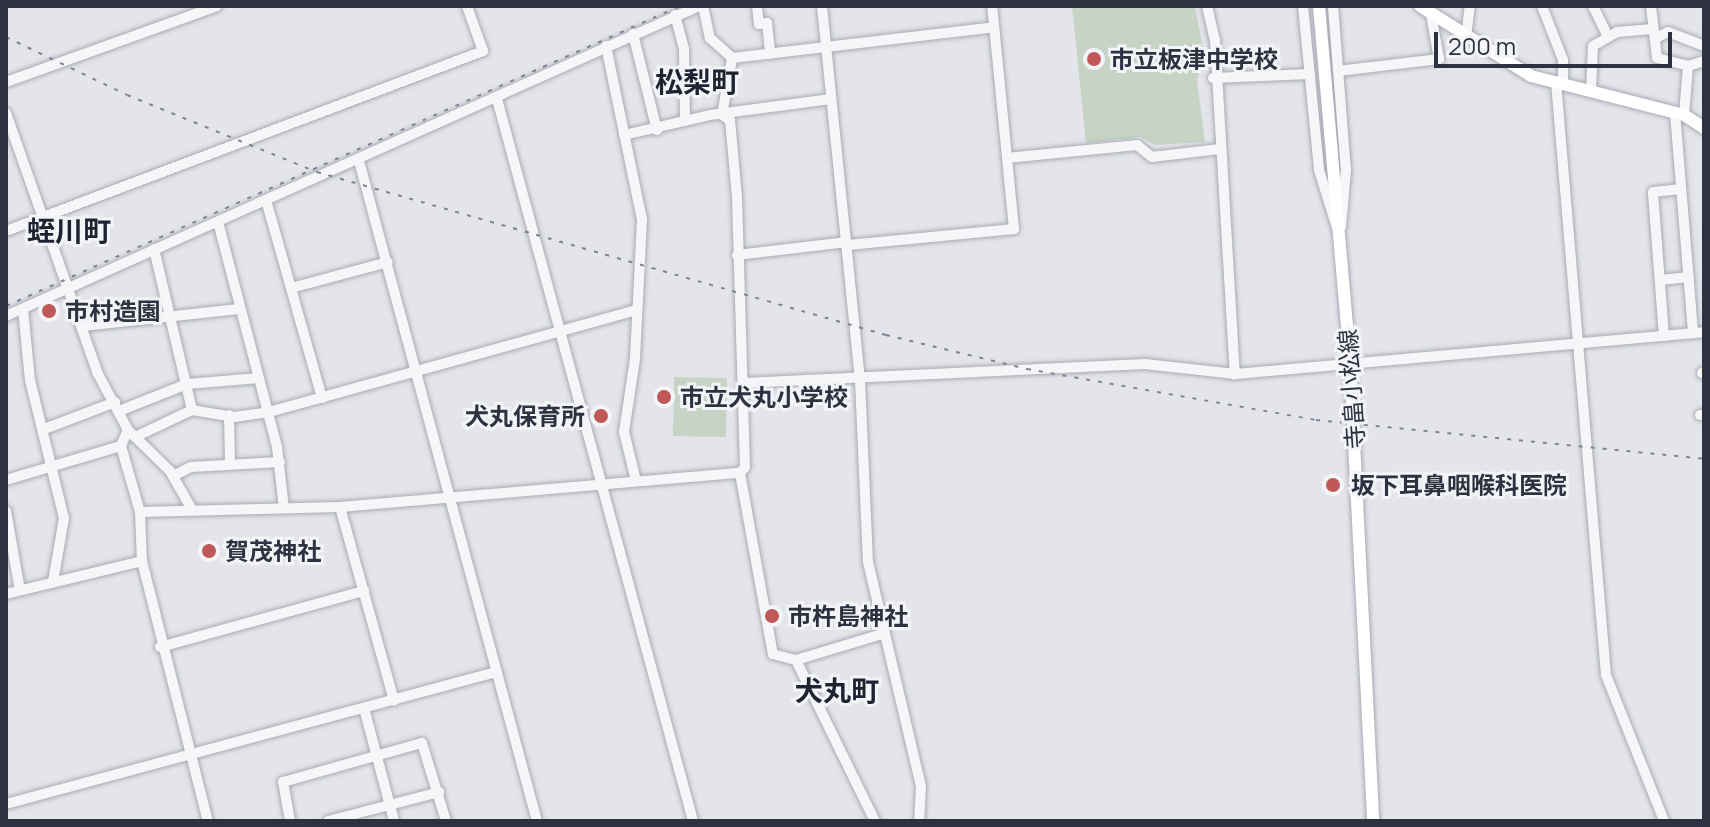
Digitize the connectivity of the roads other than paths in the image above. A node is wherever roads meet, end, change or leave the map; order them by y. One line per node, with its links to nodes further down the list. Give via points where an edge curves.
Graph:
1 (217, 6): 33 (street)
2 (467, 6): 50 (street, via 483,51)
3 (701, 6): 16 (street); 27 (street, via 710,38)
4 (757, 6): 26 (street, via 759,24 767,23)
5 (822, 6): 23 (street)
6 (992, 6): 17 (street)
7 (1207, 6): 32 (street, via 1215,40)
8 (1303, 6): 31 (street)
9 (1319, 6): 53 (main road, 寺畠小松線)
10 (1333, 6): 30 (street)
11 (1470, 6): 20 (street)
12 (1542, 6): 34 (street, via 1563,60)
13 (1593, 6): 21 (street)
14 (1651, 6): 18 (street)
15 (1426, 10): 20 (main road); 30 (street, via 1439,59)
16 (675, 15): 19 (street); 41 (street, via 684,49)
17 (994, 27): 23 (street); 46 (street)
18 (1649, 29): 21 (street); 22 (street)
19 (633, 34): 24 (street); 43 (street)
20 (1466, 37): 34 (main road, via 1531,76)
21 (1608, 37): 35 (street, via 1593,46)
22 (1656, 38): 25 (street, via 1668,32); 29 (street, via 1657,58)
23 (826, 45): 26 (street); 37 (street)
24 (606, 46): 36 (street); 44 (street)
25 (1704, 46)
26 (770, 54): 27 (street)
27 (732, 58): 40 (street)
28 (1704, 61): 29 (street)
29 (1688, 66): 39 (street)
30 (1338, 71): 53 (street, via 1346,170)
31 (1310, 74): 32 (street); 53 (street, via 1319,170)
32 (1213, 78): 45 (street)
33 (6, 82)
34 (1559, 83): 35 (main road); 71 (street)
35 (1591, 91): 39 (main road)
36 (497, 99): 47 (street); 68 (street)
37 (831, 99): 40 (street); 54 (street)
38 (6, 113): 50 (street)
39 (1679, 114): 42 (main road); 48 (street)
40 (722, 115): 41 (street); 56 (street, via 730,120)
41 (685, 121): 43 (street)
42 (1704, 128)
43 (657, 130): 44 (street)
44 (624, 135): 93 (street, via 642,220 635,359 624,432)
45 (1220, 149): 46 (street, via 1152,157 1137,145); 74 (street)
46 (1007, 158): 54 (street, via 1014,229)
47 (359, 161): 49 (street); 57 (street)
48 (1681, 189): 58 (street); 59 (street, via 1653,192)
49 (266, 200): 51 (street); 61 (street)
50 (45, 217): 52 (street); 60 (street)
51 (218, 222): 55 (street); 63 (street)
52 (6, 231)
53 (1339, 231): 72 (main road, 寺畠小松線)
54 (847, 243): 56 (street); 76 (street)
55 (154, 249): 60 (street); 66 (street)
56 (737, 255): 77 (street)
57 (388, 262): 61 (street); 73 (street)
58 (1689, 277): 59 (street); 69 (street)
59 (1660, 280): 70 (street)
60 (71, 286): 62 (street); 67 (street)
61 (291, 288): 79 (street)
62 (23, 309): 65 (street); 84 (street, via 30,380)
63 (239, 309): 66 (street); 75 (street)
64 (632, 311): 68 (street)
65 (6, 316)
66 (173, 317): 67 (street); 78 (street)
67 (82, 326): 80 (street)
68 (560, 330): 73 (street); 94 (street)
69 (1699, 333): 70 (street)
70 (1664, 336): 71 (street)
71 (1580, 343): 72 (street); 127 (street, via 1606,675)
72 (1350, 363): 74 (street); 126 (main road, 寺畠小松線)
73 (416, 372): 79 (street); 95 (street)
74 (1235, 374): 76 (street, via 1145,364)
75 (259, 378): 78 (street); 82 (street)
76 (860, 380): 77 (street); 106 (street, via 868,562)
77 (743, 383): 90 (street, via 745,467)
78 (187, 384): 80 (street); 81 (street)
79 (322, 398): 82 (street)
80 (117, 407): 84 (street); 85 (street)
81 (192, 410): 83 (street); 85 (street)
82 (269, 412): 83 (street); 87 (street)
83 (229, 415): 88 (street)
84 (47, 428): 89 (street)
85 (132, 434): 86 (street); 91 (street)
86 (121, 446): 89 (street); 100 (street)
87 (280, 462): 88 (street); 98 (street)
88 (230, 464): 91 (street)
89 (55, 466): 92 (street); 102 (street, via 64,518)
90 (740, 473): 93 (street); 108 (street, via 773,654)
91 (173, 476): 97 (street)
92 (6, 480)
93 (636, 481): 94 (street)
94 (602, 483): 95 (street); 123 (street)
95 (451, 498): 96 (street); 109 (street)
96 (340, 507): 98 (street); 104 (street)
97 (191, 508): 98 (street); 100 (street)
98 (284, 508)
99 (6, 511): 103 (street)
100 (140, 512): 101 (street)
101 (142, 561): 102 (street); 107 (street)
102 (53, 582): 103 (street)
103 (20, 590): 105 (street)
104 (364, 591): 107 (street); 110 (street)
105 (6, 594)
106 (882, 634): 108 (street); 125 (street, via 921,786)
107 (160, 647): 112 (street)
108 (796, 660): 124 (street)
109 (496, 672): 110 (street); 122 (street)
110 (394, 701): 111 (street)
111 (364, 708): 112 (street); 113 (street)
112 (189, 753): 115 (street); 117 (street)
113 (377, 754): 114 (street, via 426,746); 116 (street); 118 (street, via 283,782)
114 (439, 792): 116 (street); 121 (street)
115 (6, 804)
116 (390, 805): 119 (street); 120 (street)
117 (208, 821)
118 (290, 821)
119 (328, 821)
120 (394, 821)
121 (446, 821)
122 (537, 821)
123 (693, 821)
124 (875, 821)
125 (919, 821)
126 (1373, 821)
127 (1664, 821)

